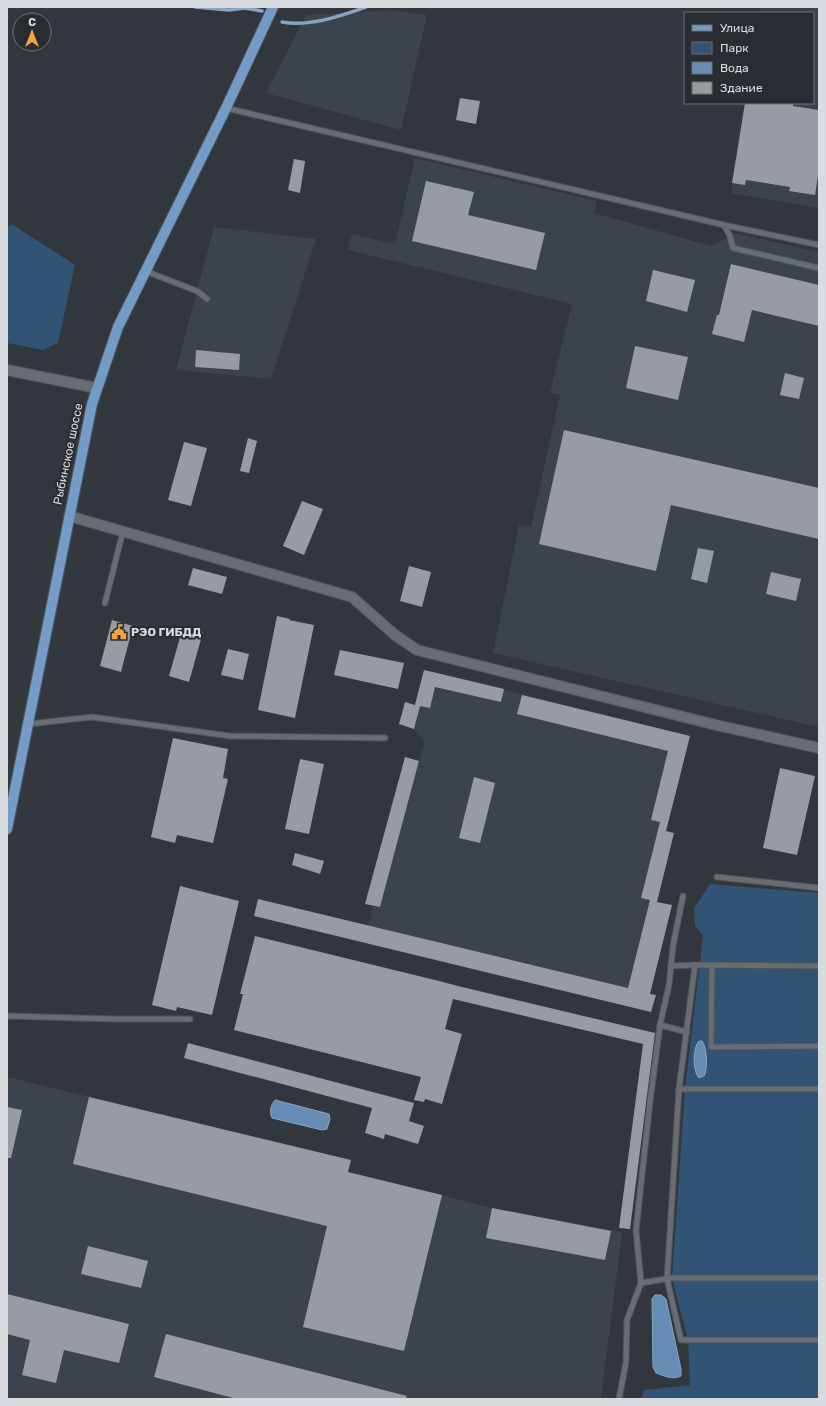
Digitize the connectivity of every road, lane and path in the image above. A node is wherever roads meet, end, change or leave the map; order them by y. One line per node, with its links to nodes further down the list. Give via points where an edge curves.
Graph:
1 (273, 7): 2 (main road, Рыбинское шоссе)
2 (226, 108): 3 (lane); 6 (main road, Рыбинское шоссе)
3 (724, 225): 4 (lane); 5 (lane, via 733,248)
4 (819, 245)
5 (819, 268)
6 (145, 272): 7 (lane, via 197,291); 9 (main road, Рыбинское шоссе, via 118,327)
7 (207, 299)
8 (7, 370): 9 (street)
9 (97, 388): 10 (main road, Рыбинское шоссе)
10 (69, 516): 11 (street); 13 (main road, Рыбинское шоссе)
11 (123, 531): 12 (lane); 15 (street, via 352,597 395,635 417,650 716,725)
12 (105, 603)
13 (28, 724): 14 (lane, via 92,717 230,736); 16 (main road, Рыбинское шоссе)
14 (386, 738)
15 (819, 748)
16 (7, 829)
17 (717, 877): 18 (lane)
18 (819, 888)
19 (683, 896): 22 (lane)
20 (695, 965): 21 (lane); 22 (lane); 27 (lane)
21 (712, 965): 23 (lane); 28 (lane, via 711,1047)
22 (671, 966): 26 (lane)
23 (819, 966)
24 (7, 1016): 25 (lane)
25 (190, 1019)
26 (660, 1025): 27 (lane); 33 (lane, via 636,1230)
27 (687, 1032): 29 (lane)
28 (819, 1046)
29 (679, 1089): 30 (lane); 32 (lane)
30 (819, 1089)
31 (819, 1278): 32 (lane)
32 (667, 1279): 33 (lane); 34 (lane, via 681,1340)
33 (641, 1284): 35 (lane, via 627,1320 626,1362)
34 (819, 1340)
35 (619, 1399)

